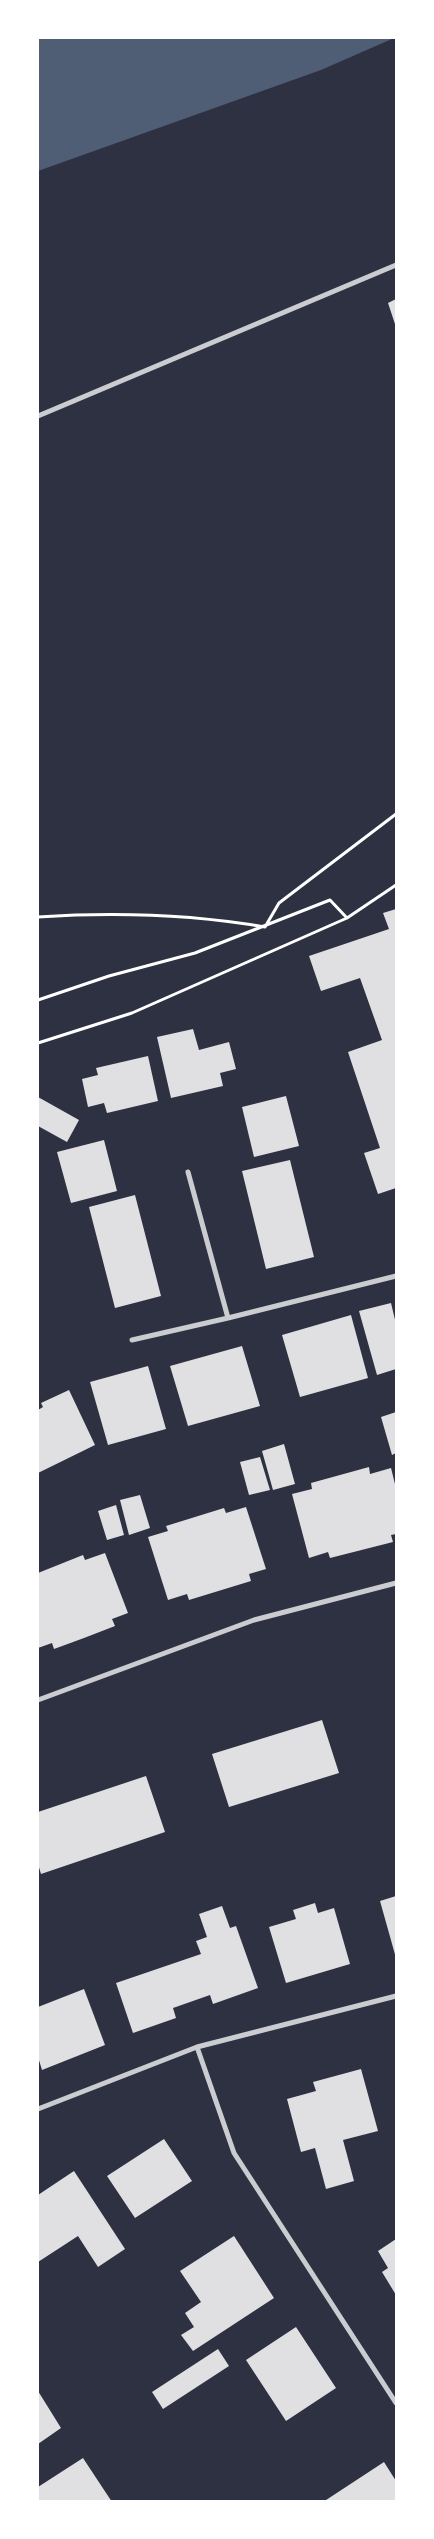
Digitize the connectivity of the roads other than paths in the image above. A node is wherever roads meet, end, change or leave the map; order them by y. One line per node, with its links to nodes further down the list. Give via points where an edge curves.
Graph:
1 (396, 265): 2 (street)
2 (38, 416)
3 (188, 1172): 5 (street)
4 (396, 1276): 5 (street)
5 (228, 1318): 6 (street)
6 (132, 1340)
7 (396, 1583): 8 (street, via 254,1620)
8 (38, 1700)
9 (396, 1996): 10 (street)
10 (197, 2047): 11 (street); 12 (street, via 234,2153)
11 (38, 2109)
12 (396, 2403)

